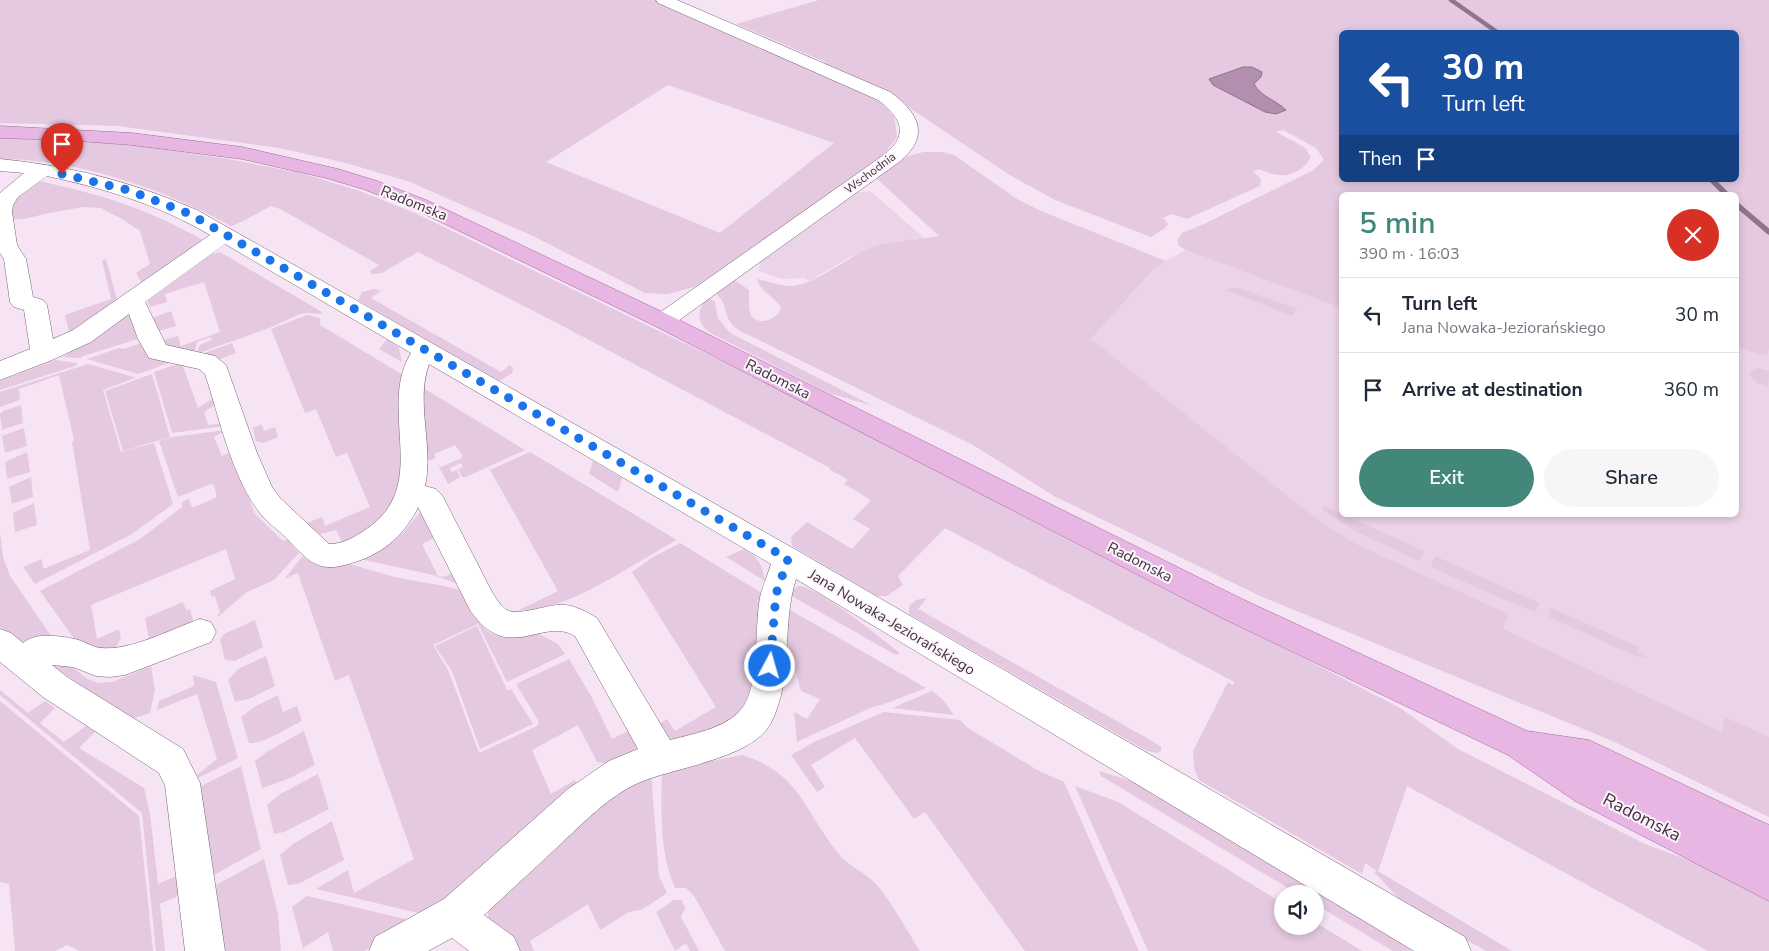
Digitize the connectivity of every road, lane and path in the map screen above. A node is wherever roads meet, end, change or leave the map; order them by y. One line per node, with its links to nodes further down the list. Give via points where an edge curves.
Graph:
1 (664, 0): 7 (street, Wschodnia, via 884,96 908,118 909,132 901,150 883,165)
2 (0, 132): 7 (main road, Radomska, via 179,143 262,157 370,185 442,214)
3 (0, 165): 4 (street, Jana Nowaka-Jeziorańskiego)
4 (43, 169): 5 (street, Jana Nowaka-Jeziorańskiego, via 142,194 190,214); 9 (street, via 8,196 1,207 6,245 15,259 22,302 34,305)
5 (225, 234): 6 (street); 8 (street, Jana Nowaka-Jeziorańskiego)
6 (132, 299): 9 (street, via 82,336); 11 (street, via 158,352 212,364 260,492 270,506 321,554 347,554 368,544 394,523)
7 (663, 321): 15 (main road, Radomska, via 1231,608)
8 (425, 351): 11 (street, via 412,374 414,475); 12 (street, Jana Nowaka-Jeziorańskiego)
9 (43, 354): 10 (street)
10 (0, 371)
11 (411, 493): 16 (street, via 432,503 481,601 500,622 525,624 565,617 574,618 586,626)
12 (788, 559): 16 (street, via 776,594 768,686 758,714 749,725 725,739); 23 (street, Jana Nowaka-Jeziorańskiego)
13 (200, 632): 14 (street, via 110,664 75,653)
14 (12, 652): 20 (street, via 55,687 171,761 182,783)
15 (1520, 744): 17 (main road, Radomska, via 1589,756); 18 (main road, Radomska, via 1587,789)
16 (662, 758): 19 (street, via 634,766 581,801)
17 (1769, 844)
18 (1769, 882)
19 (454, 915): 21 (street); 22 (street)
20 (205, 951)
21 (389, 951)
22 (500, 951)
23 (1451, 951)

